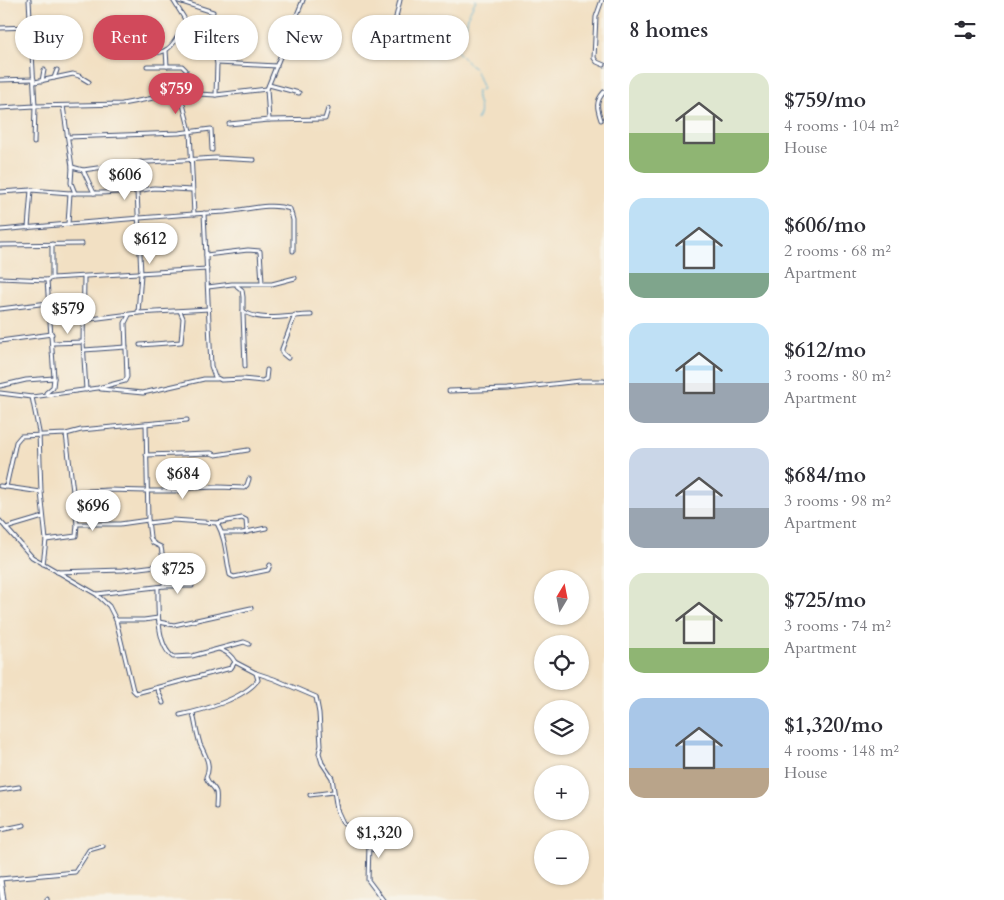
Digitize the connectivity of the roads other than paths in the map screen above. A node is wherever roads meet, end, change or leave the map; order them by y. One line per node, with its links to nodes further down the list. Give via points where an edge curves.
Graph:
1 (29, 0): 7 (street)
2 (175, 0): 6 (street); 8 (street)
3 (303, 0): 20 (street)
4 (400, 0): 9 (street)
5 (602, 0): 17 (street, via 596,17 594,58)
6 (213, 12)
7 (30, 15)
8 (183, 15)
9 (396, 15)
10 (0, 28): 11 (street)
11 (15, 28)
12 (175, 40): 13 (street)
13 (166, 50): 19 (street)
14 (32, 60): 26 (street)
15 (217, 60): 16 (street)
16 (217, 63): 20 (street); 33 (street)
17 (604, 65)
18 (147, 66): 19 (street)
19 (167, 66): 23 (street, via 183,66)
20 (277, 66): 29 (street)
21 (44, 70): 27 (street)
22 (57, 70): 24 (street)
23 (186, 70)
24 (54, 79): 27 (street); 28 (street, via 73,74)
25 (0, 80): 26 (street)
26 (34, 80): 27 (street); 34 (street)
27 (42, 81)
28 (89, 82)
29 (268, 87): 32 (street); 33 (street); 38 (street)
30 (604, 92): 39 (street, via 597,103)
31 (180, 93): 33 (street); 35 (street, via 122,104); 41 (street)
32 (298, 93)
33 (216, 95)
34 (35, 106): 35 (street); 36 (street); 43 (street)
35 (63, 106): 42 (street)
36 (0, 108)
37 (328, 110): 38 (street, via 325,119)
38 (269, 120): 40 (street)
39 (601, 120)
40 (229, 124)
41 (190, 131): 42 (street); 44 (street, via 211,129); 45 (street)
42 (68, 137): 48 (street)
43 (34, 142)
44 (212, 150)
45 (191, 160): 46 (street); 47 (street); 52 (street)
46 (254, 160)
47 (141, 162): 49 (street); 50 (street)
48 (72, 167): 49 (street); 56 (street, via 71,183)
49 (83, 170): 57 (street)
50 (143, 180)
51 (31, 190): 54 (street); 55 (street); 62 (street)
52 (192, 190): 53 (street, via 154,188); 59 (street)
53 (137, 191): 57 (street); 60 (street)
54 (0, 192)
55 (70, 193): 56 (street); 61 (street)
56 (75, 193): 57 (street)
57 (94, 193)
58 (204, 213): 59 (street); 67 (street, via 283,206 290,209 293,220); 68 (street)
59 (194, 214): 60 (street)
60 (138, 217): 61 (street); 70 (street)
61 (68, 224): 62 (street)
62 (28, 228): 63 (street)
63 (0, 230)
64 (52, 244): 65 (street); 66 (street); 73 (street)
65 (82, 244)
66 (0, 245)
67 (293, 251)
68 (206, 255): 69 (street); 76 (street, via 260,251)
69 (207, 270): 70 (street); 78 (street)
70 (141, 274): 71 (street); 84 (street)
71 (84, 277): 73 (street); 88 (street)
72 (0, 278): 75 (street)
73 (52, 278): 75 (street)
74 (295, 278): 76 (street)
75 (47, 280): 79 (street)
76 (262, 283): 77 (street)
77 (236, 285): 78 (street); 83 (street, via 242,290)
78 (208, 287): 81 (street)
79 (48, 303): 80 (street); 89 (street)
80 (0, 309)
81 (209, 309): 82 (street); 100 (street, via 211,366)
82 (180, 311): 84 (street); 93 (street, via 183,322 181,342)
83 (243, 311): 86 (street, via 265,317); 97 (street)
84 (138, 313): 85 (street)
85 (129, 315): 88 (street); 94 (street, via 125,323)
86 (295, 315): 87 (street); 96 (street, via 282,349)
87 (311, 315)
88 (83, 320): 91 (street)
89 (52, 334): 90 (street); 92 (street)
90 (0, 341)
91 (83, 342): 92 (street); 95 (street)
92 (53, 343): 99 (street)
93 (140, 345)
94 (126, 347): 95 (street); 103 (street, via 127,379)
95 (84, 350): 104 (street)
96 (288, 358)
97 (245, 366)
98 (267, 370): 100 (street, via 266,379 262,381)
99 (54, 378): 102 (street); 107 (street, via 52,387)
100 (217, 379): 103 (street, via 143,393)
101 (604, 381): 105 (street)
102 (0, 386)
103 (98, 388): 104 (street)
104 (86, 390): 107 (street)
105 (449, 391)
106 (0, 393): 108 (street)
107 (45, 394): 108 (street)
108 (32, 397): 112 (street)
109 (187, 420): 110 (street)
110 (146, 424): 111 (street); 114 (street)
111 (66, 434): 112 (street); 119 (street)
112 (39, 436): 117 (street, via 19,438); 118 (street)
113 (248, 450): 114 (street, via 216,455)
114 (146, 455): 120 (street)
115 (249, 479): 120 (street, via 244,488)
116 (0, 486): 117 (street)
117 (6, 487): 118 (street)
118 (40, 492): 121 (street)
119 (73, 492): 120 (street); 125 (street)
120 (146, 492): 123 (street)
121 (43, 517): 126 (street); 130 (street)
122 (0, 521): 126 (street)
123 (148, 522): 124 (street); 125 (street); 132 (street, via 153,543 161,547)
124 (218, 523): 128 (street, via 242,518 246,520); 129 (street)
125 (77, 524): 130 (street, via 76,536)
126 (6, 528): 131 (street, via 32,557)
127 (266, 528): 128 (street)
128 (247, 532): 129 (street)
129 (222, 534): 133 (street, via 230,574 234,577 268,570)
130 (46, 540): 131 (street)
131 (43, 564): 134 (street)
132 (164, 565): 134 (street); 136 (street)
133 (270, 565)
134 (57, 572): 138 (street)
135 (158, 586): 136 (street); 138 (street); 141 (street)
136 (164, 586): 137 (street)
137 (192, 586)
138 (96, 594): 140 (street, via 109,606)
139 (251, 608): 141 (street, via 174,626)
140 (116, 620): 141 (street); 146 (street, via 133,690 136,693)
141 (158, 620): 143 (street, via 163,639 173,657)
142 (249, 644): 143 (street, via 244,642)
143 (219, 649): 144 (street, via 230,654)
144 (235, 662): 145 (street); 146 (street, via 231,668)
145 (256, 673): 148 (street, via 258,680 248,690); 152 (street, via 316,697 320,713 319,753 332,778)
146 (157, 688): 147 (street)
147 (163, 703)
148 (193, 713): 149 (street); 154 (street, via 200,744 207,756 207,782 217,793)
149 (180, 715)
150 (19, 787): 151 (street)
151 (0, 790)
152 (333, 792): 153 (street); 159 (street, via 340,818)
153 (310, 795)
154 (216, 807)
155 (24, 825): 156 (street)
156 (0, 830)
157 (384, 842): 159 (street, via 376,851)
158 (103, 846): 160 (street, via 89,850 75,872)
159 (370, 848): 162 (street, via 368,880)
160 (0, 880): 161 (main road)
161 (3, 900)
162 (384, 900)

